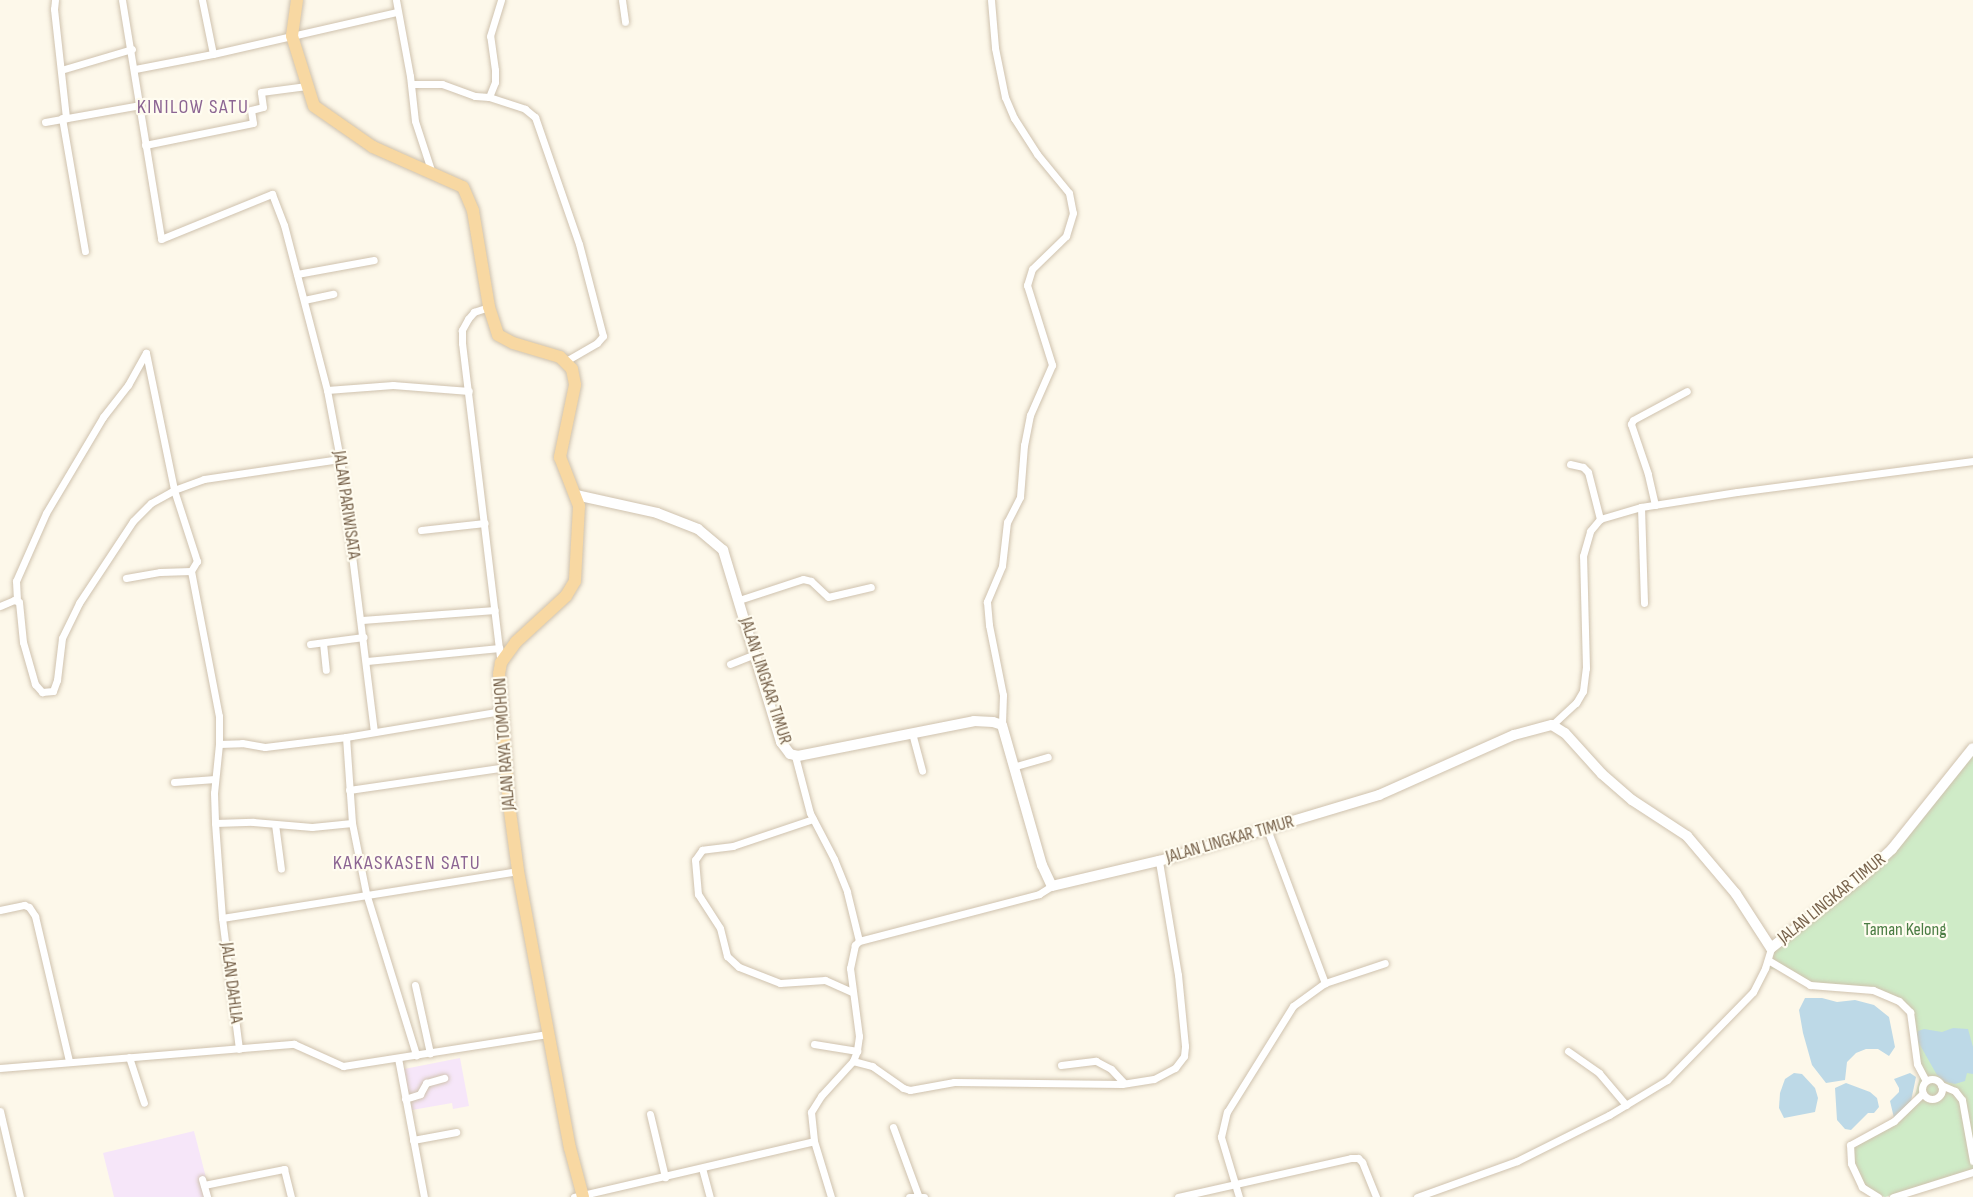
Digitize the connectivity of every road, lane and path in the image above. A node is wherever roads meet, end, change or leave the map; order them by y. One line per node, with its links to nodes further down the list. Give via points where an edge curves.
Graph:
1 (55, 0): 15 (street)
2 (122, 0): 12 (street)
3 (202, 0): 13 (street)
4 (297, 0): 11 (highway)
5 (396, 0): 9 (street)
6 (501, 0): 18 (street, via 490,36 495,82)
7 (622, 0): 10 (street)
8 (991, 0): 63 (street, via 1005,97 1037,154 1069,193 1073,213 1066,236 1032,269 1027,285 1052,364 1030,415 1020,497 1007,522 1002,566 987,602 1003,695)
9 (397, 12): 11 (street); 16 (street)
10 (625, 22)
11 (292, 36): 13 (street); 17 (highway)
12 (132, 49): 14 (street); 15 (street)
13 (213, 54): 14 (street)
14 (135, 69): 19 (street)
15 (61, 70): 20 (street)
16 (411, 84): 18 (street, via 442,84); 23 (street, via 415,121)
17 (307, 86): 22 (street, via 261,92 263,107 251,110 253,123); 23 (highway, via 314,106 320,111 373,147)
18 (489, 97): 30 (street, via 525,109 535,117 579,244 603,336)
19 (140, 105): 20 (street); 22 (street)
20 (64, 118): 21 (street); 24 (street)
21 (45, 122)
22 (145, 145): 26 (street, JALAN PARIWISATA, via 160,239 272,194)
23 (432, 173): 29 (highway, via 455,182 469,197)
24 (85, 251)
25 (374, 260): 26 (street)
26 (297, 274): 28 (street, JALAN PARIWISATA)
27 (333, 294): 28 (street)
28 (304, 300): 31 (street, JALAN PARIWISATA)
29 (489, 308): 30 (highway, via 502,338); 32 (street, via 474,312 462,330)
30 (566, 360): 38 (highway, JALAN RAYA TOMOHON, via 575,385 560,457)
31 (327, 390): 32 (street, via 393,385); 34 (street, JALAN PARIWISATA)
32 (469, 391): 42 (street)
33 (1687, 391): 39 (street, via 1631,424)
34 (340, 459): 37 (street, via 204,479); 52 (street, JALAN PARIWISATA)
35 (1973, 461): 39 (street)
36 (1570, 464): 41 (street, via 1588,472)
37 (174, 490): 44 (street, JALAN DAHLIA, via 197,561); 47 (street, via 151,503 133,521 79,603 62,638 53,691 38,689 32,676); 47 (street, JALAN DAHLIA, via 146,353 46,513 16,581)
38 (576, 495): 48 (main road, JALAN LINGKAR TIMUR, via 657,513 698,529 723,550); 59 (highway, JALAN RAYA TOMOHON, via 580,517 575,581 566,596 532,625)
39 (1654, 505): 40 (street)
40 (1641, 507): 41 (street); 49 (street)
41 (1600, 519): 64 (street, via 1590,531 1583,556 1583,691)
42 (485, 523): 43 (street); 51 (street)
43 (420, 530)
44 (191, 571): 45 (street); 68 (street, JALAN DAHLIA, via 219,716)
45 (126, 578)
46 (871, 587): 48 (street, via 828,597 811,581 803,579)
47 (17, 600): 50 (street)
48 (740, 600): 57 (main road, JALAN LINGKAR TIMUR)
49 (1644, 603)
50 (0, 606)
51 (495, 610): 52 (street); 56 (street)
52 (362, 620): 53 (street, JALAN PARIWISATA)
53 (364, 637): 54 (street); 58 (street, JALAN PARIWISATA)
54 (323, 643): 55 (street); 61 (street)
55 (310, 644)
56 (499, 648): 58 (street); 59 (street)
57 (755, 654): 60 (street); 70 (main road, JALAN LINGKAR TIMUR, via 781,742)
58 (367, 661): 65 (street, JALAN PARIWISATA)
59 (501, 663): 62 (highway, JALAN RAYA TOMOHON)
60 (730, 664)
61 (326, 670)
62 (501, 711): 65 (street); 73 (highway, JALAN RAYA TOMOHON)
63 (1002, 725): 66 (main road, JALAN LINGKAR TIMUR, via 974,721); 72 (main road)
64 (1552, 725): 82 (main road, JALAN LINGKAR TIMUR, via 1514,735 1400,788); 91 (main road, JALAN LINGKAR TIMUR, via 1565,733 1626,795 1687,836 1736,894)
65 (374, 732): 67 (street)
66 (912, 733): 70 (main road, JALAN LINGKAR TIMUR); 74 (street)
67 (346, 737): 68 (street, via 265,747); 77 (street)
68 (219, 744): 75 (street, JALAN DAHLIA)
69 (1973, 748): 91 (main road, JALAN LINGKAR TIMUR, via 1892,849)
70 (795, 756): 78 (street)
71 (1048, 757): 72 (street)
72 (1016, 766): 86 (main road, via 1042,865)
73 (506, 767): 77 (street); 85 (highway, JALAN RAYA TOMOHON)
74 (922, 771)
75 (215, 779): 76 (street); 79 (street, JALAN DAHLIA)
76 (174, 782)
77 (349, 790): 80 (street)
78 (813, 819): 90 (street, via 834,859); 96 (street, via 734,846 702,850 694,860 698,894 720,928 727,956 739,968 780,983 825,980)
79 (215, 823): 81 (street); 89 (street, JALAN DAHLIA)
80 (352, 823): 81 (street, via 312,827); 87 (street)
81 (275, 824): 84 (street)
82 (1267, 829): 83 (main road, JALAN LINGKAR TIMUR); 94 (street)
83 (1159, 861): 86 (main road, JALAN LINGKAR TIMUR); 112 (street, via 1178,975 1184,1056 1167,1073)
84 (281, 869)
85 (519, 871): 87 (street); 97 (highway, JALAN RAYA TOMOHON)
86 (1052, 886): 90 (street, via 1039,894)
87 (366, 893): 89 (street); 103 (street)
88 (0, 910): 106 (street, via 24,905 35,916)
89 (222, 918): 99 (street, JALAN DAHLIA)
90 (860, 941): 96 (street, via 855,945 850,968)
91 (1771, 948): 92 (street)
92 (1768, 960): 111 (street, via 1810,985 1873,990 1899,1001 1910,1012 1917,1064); 117 (street, via 1753,992 1692,1056 1666,1080)
93 (1385, 963): 94 (street)
94 (1325, 983): 128 (street, via 1293,1006 1227,1112 1221,1137)
95 (415, 985): 102 (street)
96 (852, 992): 100 (street, via 859,1036)
97 (548, 1034): 102 (street); 129 (highway, JALAN RAYA TOMOHON)
98 (814, 1044): 100 (street)
99 (239, 1049): 104 (street); 105 (street, via 294,1044 340,1066)
100 (857, 1051): 107 (street)
101 (1568, 1051): 117 (street, via 1599,1073)
102 (430, 1053): 103 (street)
103 (416, 1055): 105 (street)
104 (129, 1058): 106 (street); 116 (street)
105 (398, 1058): 115 (street)
106 (69, 1061): 109 (street)
107 (853, 1061): 112 (street, via 872,1066 910,1090 954,1082); 123 (street, via 811,1112)
108 (1061, 1065): 112 (street, via 1096,1061)
109 (0, 1068)
110 (444, 1078): 115 (street, via 426,1083 420,1094)
111 (1926, 1081): 113 (street, via 1933,1079); 114 (street)
112 (1124, 1083)
113 (1941, 1085): 114 (street, via 1935,1098); 124 (street, via 1959,1094)
114 (1923, 1093): 142 (street, via 1894,1121 1850,1145 1851,1162 1862,1187)
115 (405, 1099): 122 (street)
116 (144, 1103)
117 (1626, 1105): 141 (street, via 1517,1161)
118 (0, 1111): 131 (street)
119 (650, 1114): 127 (street)
120 (893, 1127): 130 (street)
121 (456, 1132): 122 (street)
122 (413, 1140): 134 (street)
123 (814, 1141): 125 (street); 136 (street)
124 (1973, 1161)
125 (702, 1168): 127 (street); 135 (street)
126 (1973, 1172): 143 (street)
127 (665, 1177): 129 (street)
128 (1236, 1184): 138 (street); 139 (street); 140 (street, via 1358,1158)
129 (580, 1196)
130 (921, 1196): 137 (street)
131 (20, 1197)
132 (207, 1197): 133 (street, via 203,1182 284,1169)
133 (291, 1197)
134 (424, 1197)
135 (710, 1197)
136 (831, 1197)
137 (909, 1197)
138 (1178, 1197)
139 (1239, 1197)
140 (1376, 1197)
141 (1417, 1197)
142 (1878, 1197)
143 (1893, 1197)

